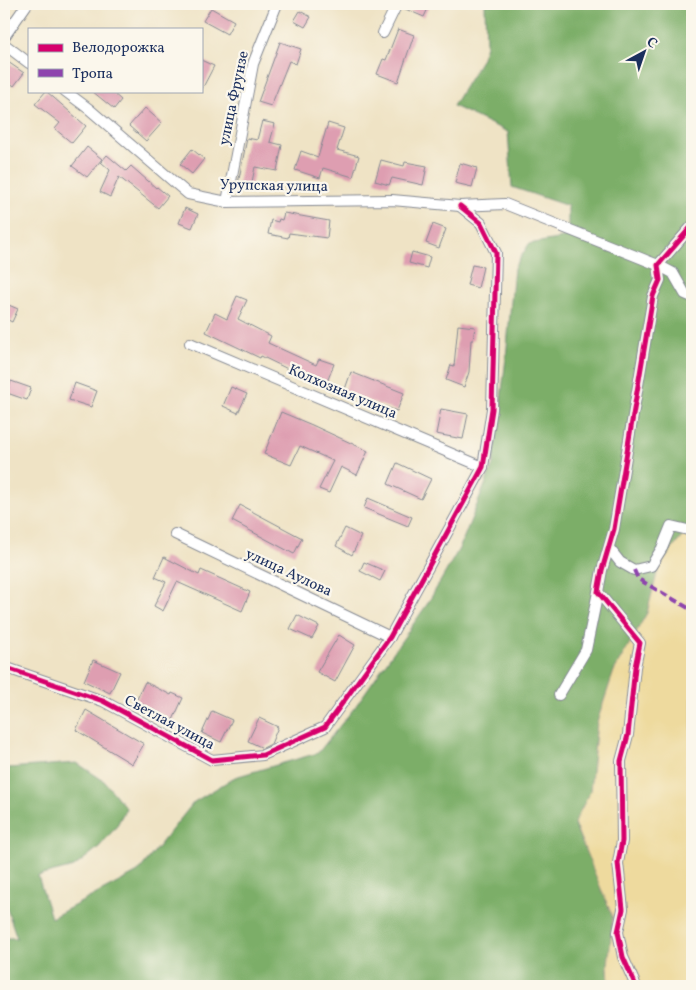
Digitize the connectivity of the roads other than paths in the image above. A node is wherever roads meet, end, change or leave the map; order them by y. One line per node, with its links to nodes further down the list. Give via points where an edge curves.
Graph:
1 (28, 4): 5 (street)
2 (277, 4): 9 (street, улица Фрунзе, via 253,64)
3 (397, 4): 4 (street)
4 (383, 33)
5 (4, 38)
6 (4, 44): 7 (street)
7 (28, 62)
8 (66, 92): 9 (street, Урупская улица, via 188,194)
9 (227, 202): 10 (street, Урупская улица, via 392,200)
10 (460, 206): 12 (street, Урупская улица, via 505,204); 15 (street, via 481,223 496,253 492,409)
11 (692, 226): 12 (street)
12 (658, 265): 13 (street, Урупская улица, via 673,273 685,294); 18 (street, via 660,280 653,296)
13 (692, 298)
14 (190, 343): 15 (street, Колхозная улица)
15 (483, 468): 20 (street)
16 (692, 531): 18 (street, via 671,526 651,566 634,570 620,562)
17 (175, 534): 20 (street, улица Аулова)
18 (609, 548): 19 (street)
19 (598, 592): 22 (street, via 586,650); 23 (street, via 640,643 628,735 620,761 622,841 618,863 623,909 618,932 623,957)
20 (390, 637): 21 (street, Светлая улица, via 325,727 263,755 212,760 103,701)
21 (4, 667)
22 (559, 695)
23 (636, 986)

